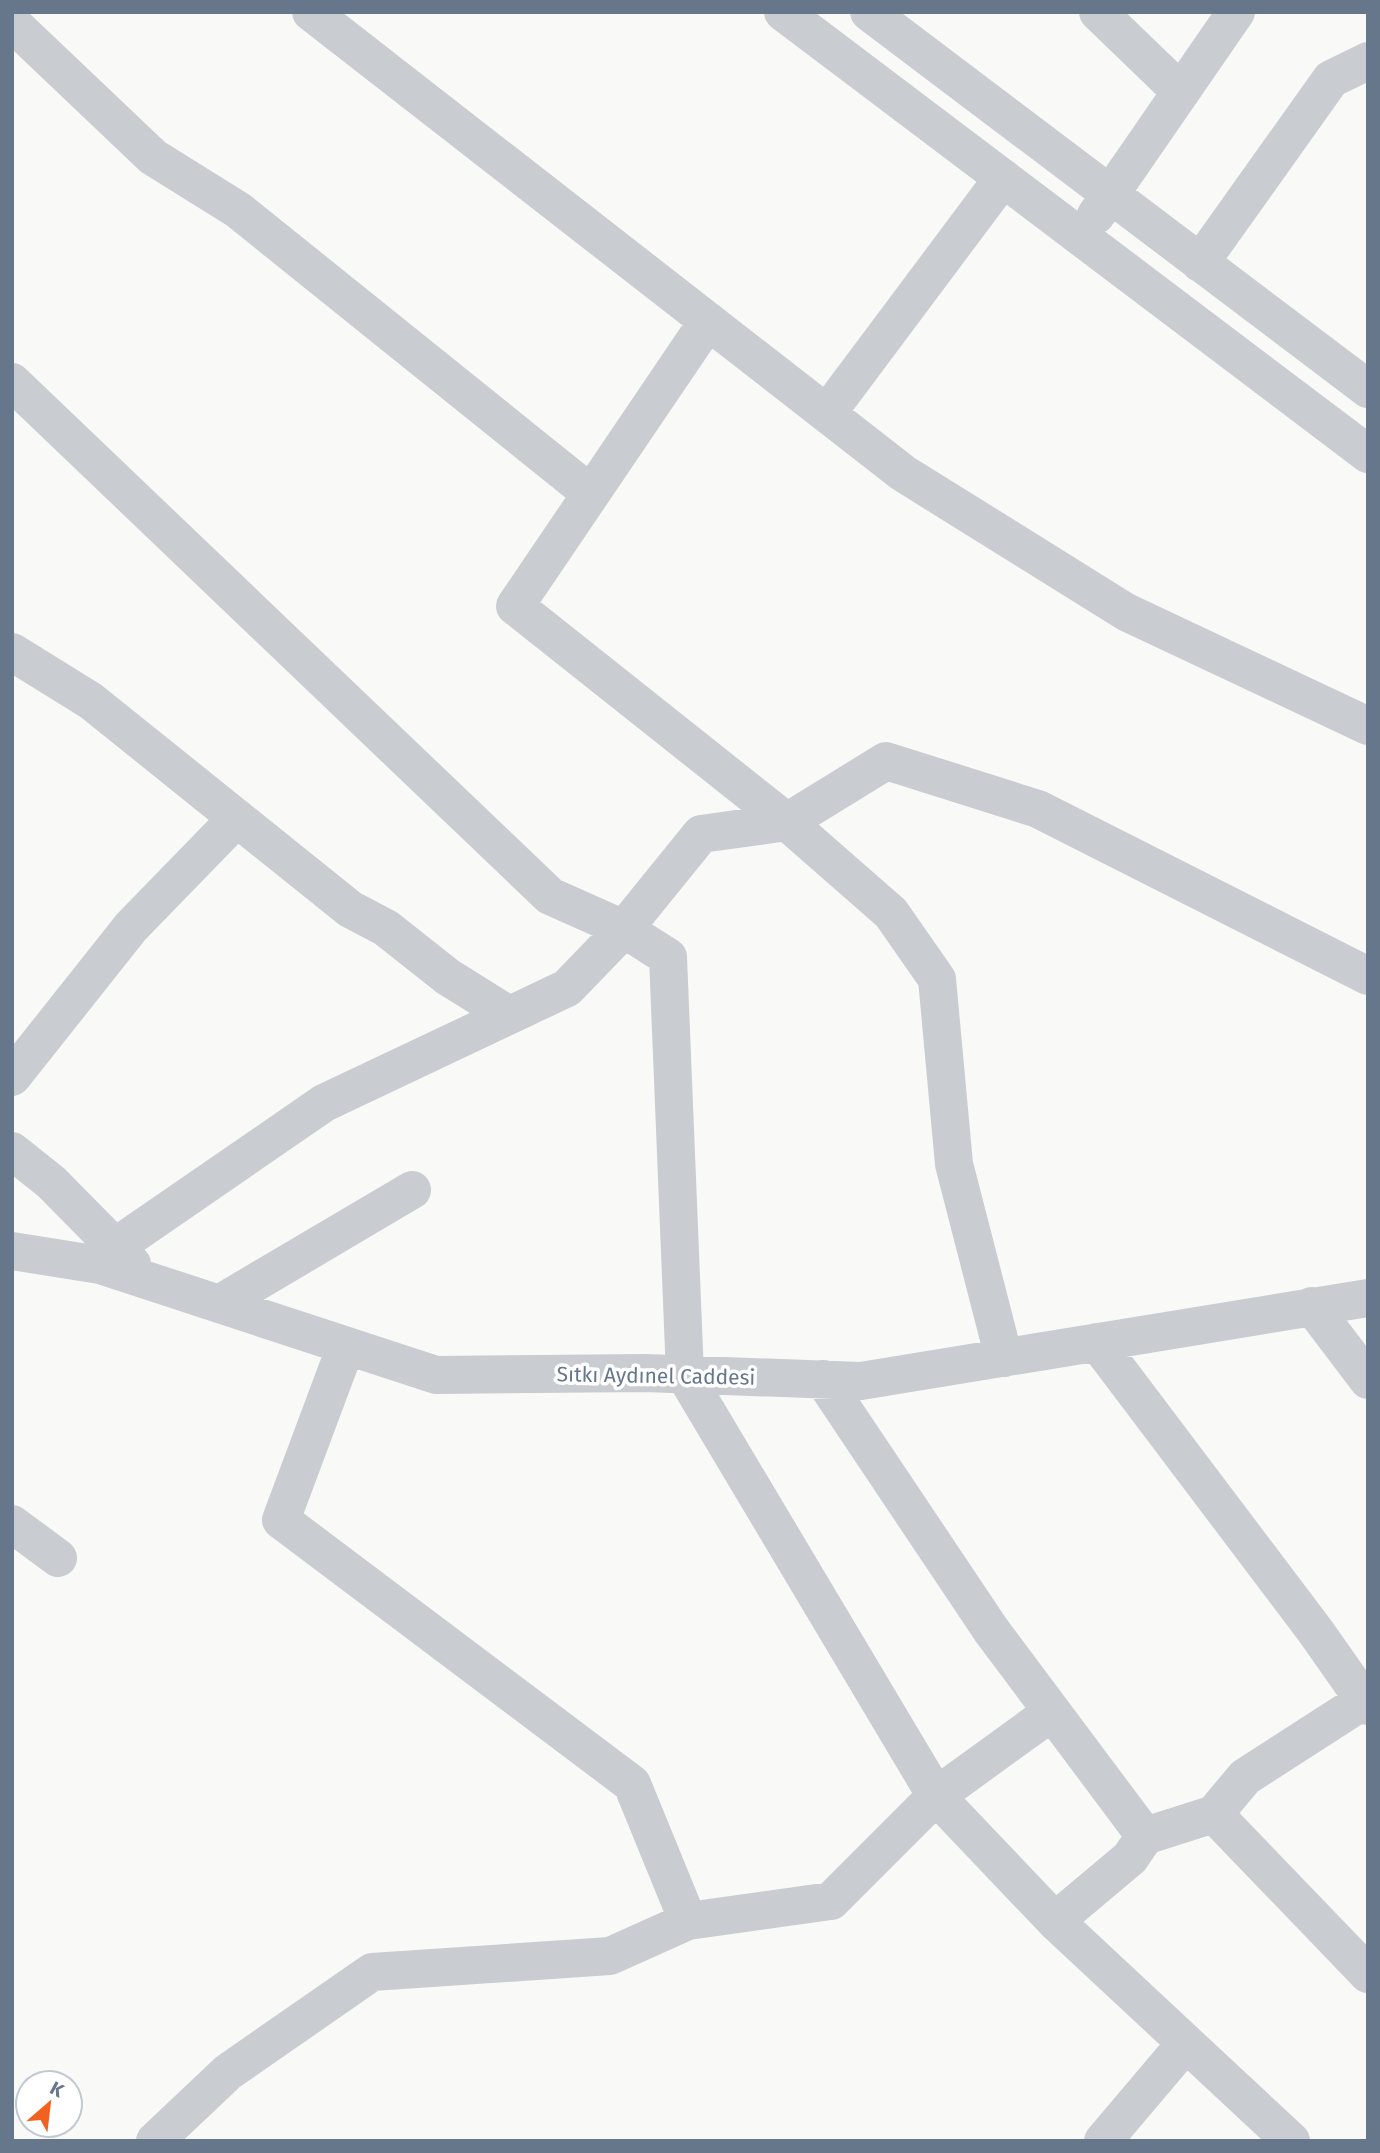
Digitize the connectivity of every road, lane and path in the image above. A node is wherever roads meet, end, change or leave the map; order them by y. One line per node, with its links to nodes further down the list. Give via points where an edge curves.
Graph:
1 (311, 12): 13 (street)
2 (783, 12): 9 (street)
3 (869, 12): 10 (street)
4 (1098, 12): 8 (street)
5 (1236, 12): 8 (street)
6 (17, 22): 18 (street, via 153,157 238,210)
7 (1368, 61): 12 (street, via 1331,79)
8 (1181, 92): 10 (street)
9 (1003, 178): 11 (street); 16 (street)
10 (1110, 194): 11 (street); 12 (street)
11 (1081, 238): 17 (street)
12 (1200, 262): 15 (street)
13 (708, 320): 16 (street); 18 (street)
14 (12, 382): 23 (street, via 550,895)
15 (1368, 389)
16 (828, 412): 20 (street, via 904,473 1126,612)
17 (1368, 454)
18 (590, 493): 22 (street, via 515,606)
19 (12, 652): 21 (street, via 91,701)
20 (1368, 726)
21 (237, 818): 25 (street, via 350,909 386,928 448,977); 26 (street, via 131,928)
22 (787, 822): 23 (street, via 701,834); 24 (street, via 886,761 1038,809); 38 (street, via 891,913 937,979 954,1164)
23 (624, 929): 25 (street, via 566,988); 39 (street, via 667,957)
24 (1368, 976)
25 (509, 1015): 29 (street, via 324,1103)
26 (12, 1077)
27 (12, 1151): 29 (street, via 51,1182)
28 (412, 1190): 34 (street)
29 (115, 1247): 32 (street)
30 (12, 1251): 32 (street, Sıtkı Aydınel Caddesi, via 100,1265)
31 (1368, 1276): 35 (street)
32 (148, 1281): 34 (street, Sıtkı Aydınel Caddesi)
33 (1368, 1298): 35 (street, Sıtkı Aydınel Caddesi)
34 (219, 1304): 37 (street, Sıtkı Aydınel Caddesi)
35 (1312, 1306): 36 (street, Sıtkı Aydınel Caddesi); 41 (street)
36 (1097, 1342): 38 (street, Sıtkı Aydınel Caddesi); 44 (street)
37 (346, 1346): 39 (street, Sıtkı Aydınel Caddesi, via 436,1375); 49 (street, via 281,1520 632,1784)
38 (1004, 1357): 40 (street, Sıtkı Aydınel Caddesi, via 861,1381)
39 (685, 1375): 40 (street, Sıtkı Aydınel Caddesi); 46 (street)
40 (823, 1380): 45 (street, via 991,1630)
41 (1368, 1380)
42 (12, 1524): 43 (street)
43 (58, 1558)
44 (1365, 1704): 47 (street, via 1245,1777)
45 (1052, 1712): 46 (street); 48 (street)
46 (936, 1796): 49 (street, via 831,1901); 50 (street)
47 (1214, 1814): 48 (street); 51 (street)
48 (1144, 1836): 50 (street, via 1130,1858)
49 (688, 1921): 53 (street, via 610,1956 372,1972 228,2072)
50 (1055, 1921): 52 (street)
51 (1368, 1974)
52 (1186, 2043): 54 (street); 55 (street)
53 (155, 2141)
54 (1103, 2141)
55 (1291, 2141)

